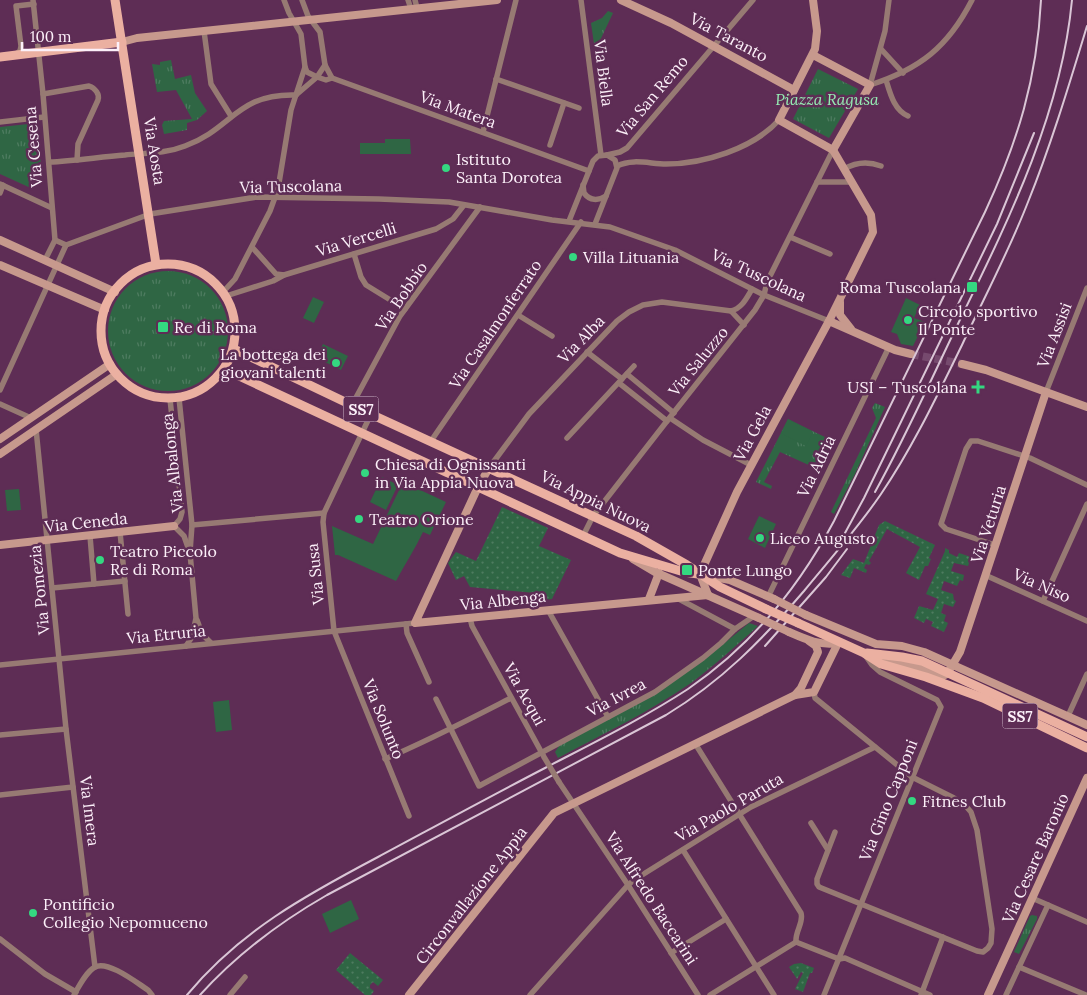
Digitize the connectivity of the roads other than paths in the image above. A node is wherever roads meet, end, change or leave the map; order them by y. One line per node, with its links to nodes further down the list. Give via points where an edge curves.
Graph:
1 (115, 0): 19 (main road, Via Aosta)
2 (284, 0): 17 (street)
3 (302, 0): 16 (street)
4 (408, 0): 15 (street)
5 (497, 0): 13 (street)
6 (516, 0): 31 (street)
7 (581, 0): 48 (street, Via Biella)
8 (621, 0): 20 (street, Via Taranto)
9 (753, 0): 20 (street, Via San Remo)
10 (813, 0): 24 (street, via 817,38)
11 (889, 0): 21 (street)
12 (972, 0): 28 (street, via 960,21 926,59)
13 (475, 1): 15 (street)
14 (33, 2): 22 (street, Via Cesena); 23 (street, via 16,6 21,47)
15 (414, 6): 16 (street)
16 (311, 20): 17 (street); 26 (street, via 322,36)
17 (293, 22): 18 (street); 27 (street, via 301,37)
18 (204, 31): 19 (street); 39 (street, via 211,84)
19 (122, 42): 22 (main road); 47 (main road, Via Aosta)
20 (713, 45): 34 (street, Via Taranto); 48 (street, Via San Remo, via 627,148)
21 (881, 49): 28 (street); 33 (street)
22 (38, 53): 23 (main road); 35 (street, Via Cesena)
23 (15, 55): 25 (main road)
24 (813, 55): 33 (street); 34 (street)
25 (0, 57)
26 (326, 65): 29 (street); 30 (street)
27 (305, 67): 29 (street); 36 (street)
28 (903, 72): 32 (street)
29 (316, 77): 30 (street, Via Matera); 36 (street)
30 (332, 78): 44 (street, Via Matera)
31 (496, 79): 37 (street); 44 (street)
32 (886, 80): 33 (street); 40 (street, via 895,103)
33 (870, 85): 46 (street)
34 (794, 90): 42 (street)
35 (43, 94): 41 (street, Via Cesena); 49 (street, via 89,86 98,93 98,100 78,144)
36 (296, 95): 39 (street, via 262,98); 61 (street)
37 (564, 103): 38 (street); 45 (street)
38 (579, 108)
39 (231, 116): 47 (street, via 212,132 187,145)
40 (908, 116)
41 (44, 117): 43 (street); 50 (street, Via Cesena)
42 (778, 120): 46 (street); 51 (street, via 757,138 715,157 681,164 632,162)
43 (0, 122)
44 (483, 132): 54 (street, Via Matera)
45 (550, 145)
46 (833, 150): 53 (street); 55 (street, Via Saluzzo)
47 (140, 154): 49 (street); 65 (main road, Via Aosta)
48 (604, 155): 51 (street, via 613,158); 54 (street, via 594,159)
49 (77, 160): 50 (street)
50 (48, 162): 64 (street, Via Cesena)
51 (617, 166): 60 (street)
52 (881, 166): 53 (street, via 865,162)
53 (844, 169): 56 (street)
54 (589, 171): 57 (street)
55 (817, 182): 56 (street); 69 (street, Via Saluzzo)
56 (851, 182): 87 (street, Via Gela, via 871,215 874,230)
57 (583, 183): 60 (street, via 584,193 590,199); 66 (street)
58 (2, 185): 59 (street); 64 (street)
59 (0, 193)
60 (606, 196): 68 (street)
61 (275, 197): 62 (street, Via Tuscolana); 65 (street, Via Tuscolana); 73 (street)
62 (464, 204): 63 (street, Via Tuscolana); 74 (street, Via Vercelli, via 453,219 436,229)
63 (480, 207): 66 (street); 88 (street, Via Bobbio)
64 (52, 208): 71 (street, Via Cesena)
65 (150, 214): 72 (street, Via Tuscolana); 77 (main road, Via Aosta)
66 (569, 221): 67 (street, Via Tuscolana)
67 (581, 222): 68 (street, Via Tuscolana); 91 (street, Via Casalmonferrato)
68 (595, 224): 83 (street, Via Tuscolana, via 675,250)
69 (790, 237): 75 (street); 86 (street, Via Saluzzo, via 767,282)
70 (0, 240): 76 (street)
71 (54, 240): 72 (street); 76 (street)
72 (66, 245): 79 (street)
73 (252, 247): 80 (street, via 276,274); 85 (street)
74 (354, 254): 80 (street, Via Vercelli); 88 (street, via 366,285)
75 (830, 254)
76 (45, 260): 79 (street)
77 (156, 264): 84 (main road, via 134,273); 85 (main road, via 192,268 213,280)
78 (0, 265): 81 (street)
79 (56, 266): 81 (street); 84 (street)
80 (284, 276): 85 (street, Via Vercelli)
81 (46, 286): 89 (street); 106 (street)
82 (1087, 288): 107 (street, Via Assisi)
83 (752, 289): 86 (street, Via Tuscolana); 90 (street, via 742,305)
84 (114, 292): 89 (main road)
85 (224, 294): 97 (main road, via 235,324)
86 (764, 295): 92 (street, Via Tuscolana); 93 (street, Via Saluzzo)
87 (840, 299): 92 (street, Via Gela); 94 (street, via 840,315)
88 (405, 309): 110 (street, Via Bobbio)
89 (105, 310): 100 (main road, via 101,336)
90 (731, 311): 93 (street); 98 (street, Via Alba, via 673,302 646,304 620,318)
91 (518, 314): 95 (street); 121 (street, Via Casalmonferrato)
92 (829, 321): 94 (street, Via Tuscolana); 124 (street, Via Gela)
93 (744, 325): 113 (street, Via Saluzzo)
94 (852, 331): 96 (street, Via Tuscolana)
95 (552, 336)
96 (889, 347): 99 (street, Via Tuscolana); 149 (street, Via Adria)
97 (234, 349): 103 (main road); 110 (main road, Via Appia Nuova / SS7)
98 (588, 352): 105 (street); 125 (street, Via Alba, via 529,414)
99 (911, 354)
100 (110, 364): 104 (main road); 114 (street)
101 (962, 364): 107 (street)
102 (634, 366): 105 (street)
103 (224, 368): 108 (main road, via 204,387); 117 (main road, SS7)
104 (116, 374): 108 (main road, via 138,391); 116 (street)
105 (623, 378): 113 (street); 113 (street); 119 (street)
106 (0, 390)
107 (1046, 392): 111 (street); 123 (street, Via Veturia)
108 (175, 398): 129 (street, Via Albalonga); 132 (street, Via Albalonga)
109 (0, 404): 114 (street)
110 (352, 405): 112 (main road, Via Appia Nuova / SS7)
111 (1087, 407)
112 (371, 414): 117 (street); 121 (main road, Via Appia Nuova / SS7)
113 (671, 417): 124 (street, via 702,440); 131 (street, Via Saluzzo)
114 (31, 418): 115 (street)
115 (16, 428): 118 (street); 120 (street)
116 (36, 429): 118 (street); 137 (street, Via Pomezia)
117 (362, 433): 127 (main road, SS7); 130 (street)
118 (22, 438): 122 (street)
119 (567, 438)
120 (0, 439)
121 (431, 441): 125 (main road, Via Appia Nuova / SS7)
122 (0, 454)
123 (1025, 457): 126 (street); 139 (street, Via Veturia); 139 (street, via 974,440 969,443 941,522 946,528)
124 (750, 465): 142 (street, Via Gela)
125 (489, 468): 127 (street); 131 (main road, Via Appia Nuova / SS7)
126 (1087, 484)
127 (478, 487): 136 (main road, SS7); 158 (street)
128 (1087, 504): 151 (street)
129 (182, 512): 132 (street, Via Albalonga); 133 (street, Via Albalonga)
130 (324, 514): 132 (street); 161 (street, Via Susa)
131 (593, 516): 136 (street, Via Saluzzo); 142 (main road, Via Appia Nuova / SS7, via 663,551)
132 (192, 525): 140 (street, Via Albalonga)
133 (174, 526): 134 (street, Via Ceneda); 140 (street, Via Albalonga, via 184,536)
134 (120, 532): 135 (street, Via Ceneda); 144 (street)
135 (90, 536): 137 (street, Via Ceneda); 145 (street)
136 (583, 536): 141 (main road, SS7)
137 (47, 540): 138 (street, Via Ceneda); 146 (street, Via Pomezia)
138 (0, 545)
139 (995, 545): 143 (street, Via Veturia)
140 (190, 553): 155 (street, Via Albalonga)
141 (659, 569): 142 (main road, SS7); 147 (street); 150 (street)
142 (700, 574): 147 (street); 149 (street, SS7, via 726,579); 164 (main road, SS7, bridge, via 726,590)
143 (985, 575): 151 (street, Via Niso); 169 (street, Via Veturia, via 960,652)
144 (125, 580): 145 (street); 153 (street)
145 (94, 584): 146 (street)
146 (52, 588): 167 (street, Via Pomezia)
147 (708, 595): 148 (street, Via Albenga); 154 (street)
148 (674, 597): 150 (street, Via Albenga); 160 (street)
149 (771, 598): 169 (street, SS7, bridge, via 863,639 918,650)
150 (649, 599): 152 (street, Via Albenga)
151 (1043, 601): 157 (street, Via Niso)
152 (548, 610): 156 (street, Via Albenga); 182 (street)
153 (128, 614)
154 (756, 617): 160 (street, Via Ivrea); 162 (street, bridge)
155 (196, 618): 163 (street, Via Albalonga, via 204,636); 165 (street, Via Albalonga, via 192,637)
156 (470, 618): 158 (street, Via Albenga); 180 (street, Via Acqui)
157 (1087, 621)
158 (415, 623): 159 (street, Via Albenga)
159 (406, 624): 161 (street, Via Albenga); 176 (street, via 407,634)
160 (735, 629): 182 (street, Via Ivrea, via 685,672)
161 (334, 631): 163 (street, Via Etruria); 193 (street, Via Solunto)
162 (809, 641): 164 (street); 168 (street, via 818,650)
163 (215, 643): 165 (street, Via Etruria)
164 (838, 643): 166 (main road, SS7); 171 (street)
165 (186, 646): 167 (street, Via Etruria)
166 (864, 653): 172 (main road, via 910,658); 177 (main road, SS7, via 881,664); 194 (street, Via Gino Capponi, via 880,672 941,705)
167 (60, 659): 170 (street, Via Etruria); 185 (street, Via Imera)
168 (812, 664): 171 (street); 179 (street)
169 (953, 664): 172 (street, Via Veturia); 175 (street)
170 (0, 665)
171 (824, 671): 178 (street)
172 (948, 673): 174 (main road)
173 (1087, 674): 183 (street)
174 (962, 679): 175 (main road); 177 (street)
175 (975, 680): 183 (street); 188 (main road)
176 (429, 682)
177 (965, 691): 191 (main road, SS7)
178 (814, 692): 179 (street); 190 (street, via 815,698)
179 (795, 695): 189 (street)
180 (511, 698): 186 (street); 192 (street, Via Acqui)
181 (436, 699): 186 (street)
182 (608, 716): 192 (street, Via Ivrea)
183 (1068, 716): 184 (street)
184 (1087, 726)
185 (66, 729): 187 (street); 196 (street, Via Imera)
186 (450, 729): 192 (street, Via Ivrea, via 479,786); 193 (street)
187 (0, 735)
188 (1087, 737)
189 (696, 745): 198 (street); 199 (street)
190 (875, 747): 194 (street); 199 (street, Via Paolo Paruta)
191 (1087, 748)
192 (543, 755): 198 (street, Via Acqui, bridge)
193 (385, 759): 200 (street, Via Solunto)
194 (912, 777): 207 (street, Via Gino Capponi); 211 (street, via 966,806 977,827 992,929 991,943 983,952)
195 (1087, 778): 206 (street, Via Cesare Baronio)
196 (73, 787): 197 (street); 216 (street, Via Imera)
197 (0, 796)
198 (572, 803): 205 (street, Via Alfredo Baccarini); 224 (street, Circonvallazione Appia, via 554,813)
199 (738, 814): 204 (street, Via Paolo Paruta); 213 (street, via 802,916)
200 (409, 816)
201 (811, 823): 203 (street)
202 (835, 832): 203 (street)
203 (828, 848): 207 (street, via 817,884)
204 (683, 850): 205 (street, Via Paolo Paruta); 209 (street)
205 (628, 885): 214 (street, Via Alfredo Baccarini); 225 (street, Via Paolo Paruta)
206 (1032, 898): 208 (street); 231 (street, Via Cesare Baronio)
207 (860, 903): 211 (street); 215 (street, Via Gino Capponi)
208 (1048, 905): 210 (street); 218 (street, Via Cesare Baronio)
209 (726, 919): 214 (street); 217 (street)
210 (1087, 922)
211 (943, 937): 221 (street)
212 (0, 939): 220 (street)
213 (796, 942): 215 (street); 217 (street)
214 (672, 953): 226 (street, Via Alfredo Baccarini)
215 (838, 959): 221 (street, via 845,958); 229 (street)
216 (95, 967): 220 (street); 222 (street, via 111,967)
217 (756, 967): 227 (street); 228 (street)
218 (1019, 967): 232 (street, Via Cesare Baronio); 233 (street)
219 (245, 976): 223 (street)
220 (75, 993)
221 (921, 993): 230 (street)
222 (152, 995)
223 (230, 995)
224 (409, 995)
225 (530, 995)
226 (698, 995)
227 (710, 995)
228 (774, 995)
229 (824, 995)
230 (930, 995)
231 (988, 995)
232 (1006, 995)
233 (1086, 995)

